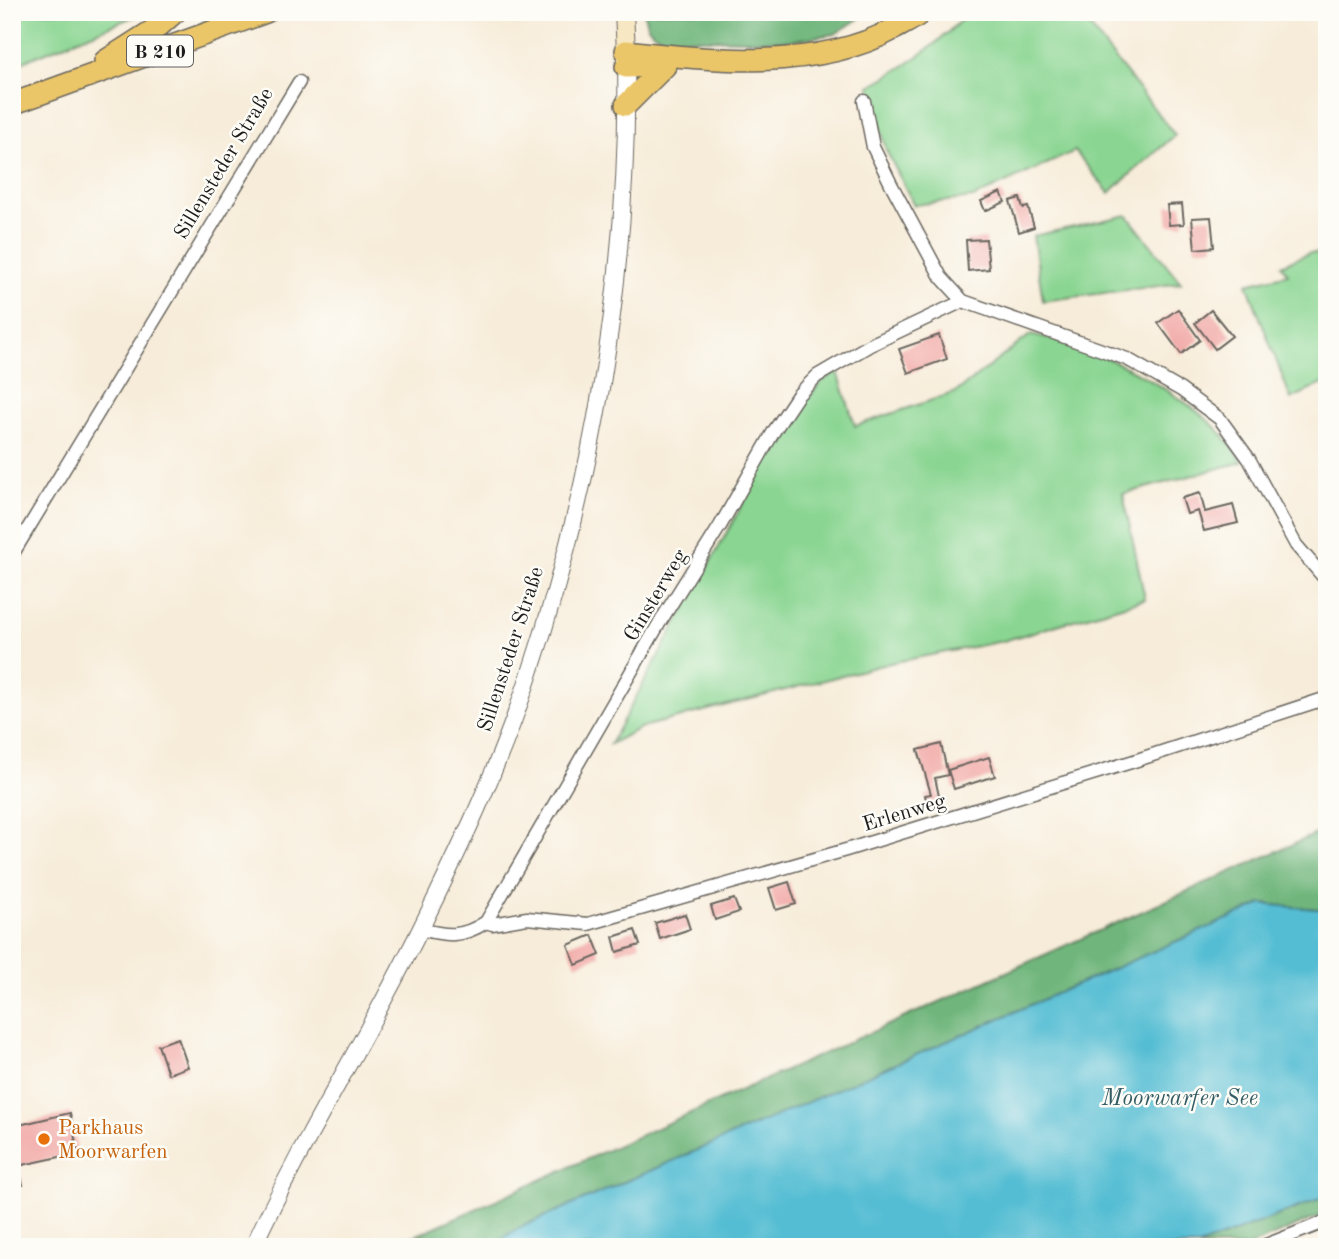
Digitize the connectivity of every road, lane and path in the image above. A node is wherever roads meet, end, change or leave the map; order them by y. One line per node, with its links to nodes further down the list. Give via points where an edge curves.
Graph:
1 (175, 12): 11 (highway, via 121,52)
2 (266, 12): 11 (highway, B 210)
3 (624, 12): 8 (main road, Sillensteder Straße)
4 (895, 12): 6 (highway)
5 (922, 12): 6 (highway)
6 (877, 38): 7 (highway, via 797,57)
7 (688, 58): 8 (highway); 9 (highway)
8 (626, 59): 9 (highway); 14 (street, Sillensteder Straße)
9 (665, 66): 14 (highway)
10 (299, 82): 16 (street, Sillensteder Straße)
11 (54, 89): 13 (highway, B 210)
12 (864, 102): 15 (street, via 873,147 891,184 941,277)
13 (12, 104)
14 (626, 105): 20 (street, Sillensteder Straße, via 619,267 600,397 580,491 529,676 502,749)
15 (963, 301): 17 (street, via 1128,359 1220,419 1249,459 1296,545); 19 (street, Ginsterweg, via 838,363 798,395)
16 (12, 555)
17 (1327, 581)
18 (1327, 698): 19 (street, Erlenweg, via 859,846 588,924 527,918)
19 (486, 922): 20 (street, via 460,934)
20 (420, 929): 22 (street, Sillensteder Straße)
21 (1327, 1222): 23 (street)
22 (253, 1247)
23 (1261, 1247)

